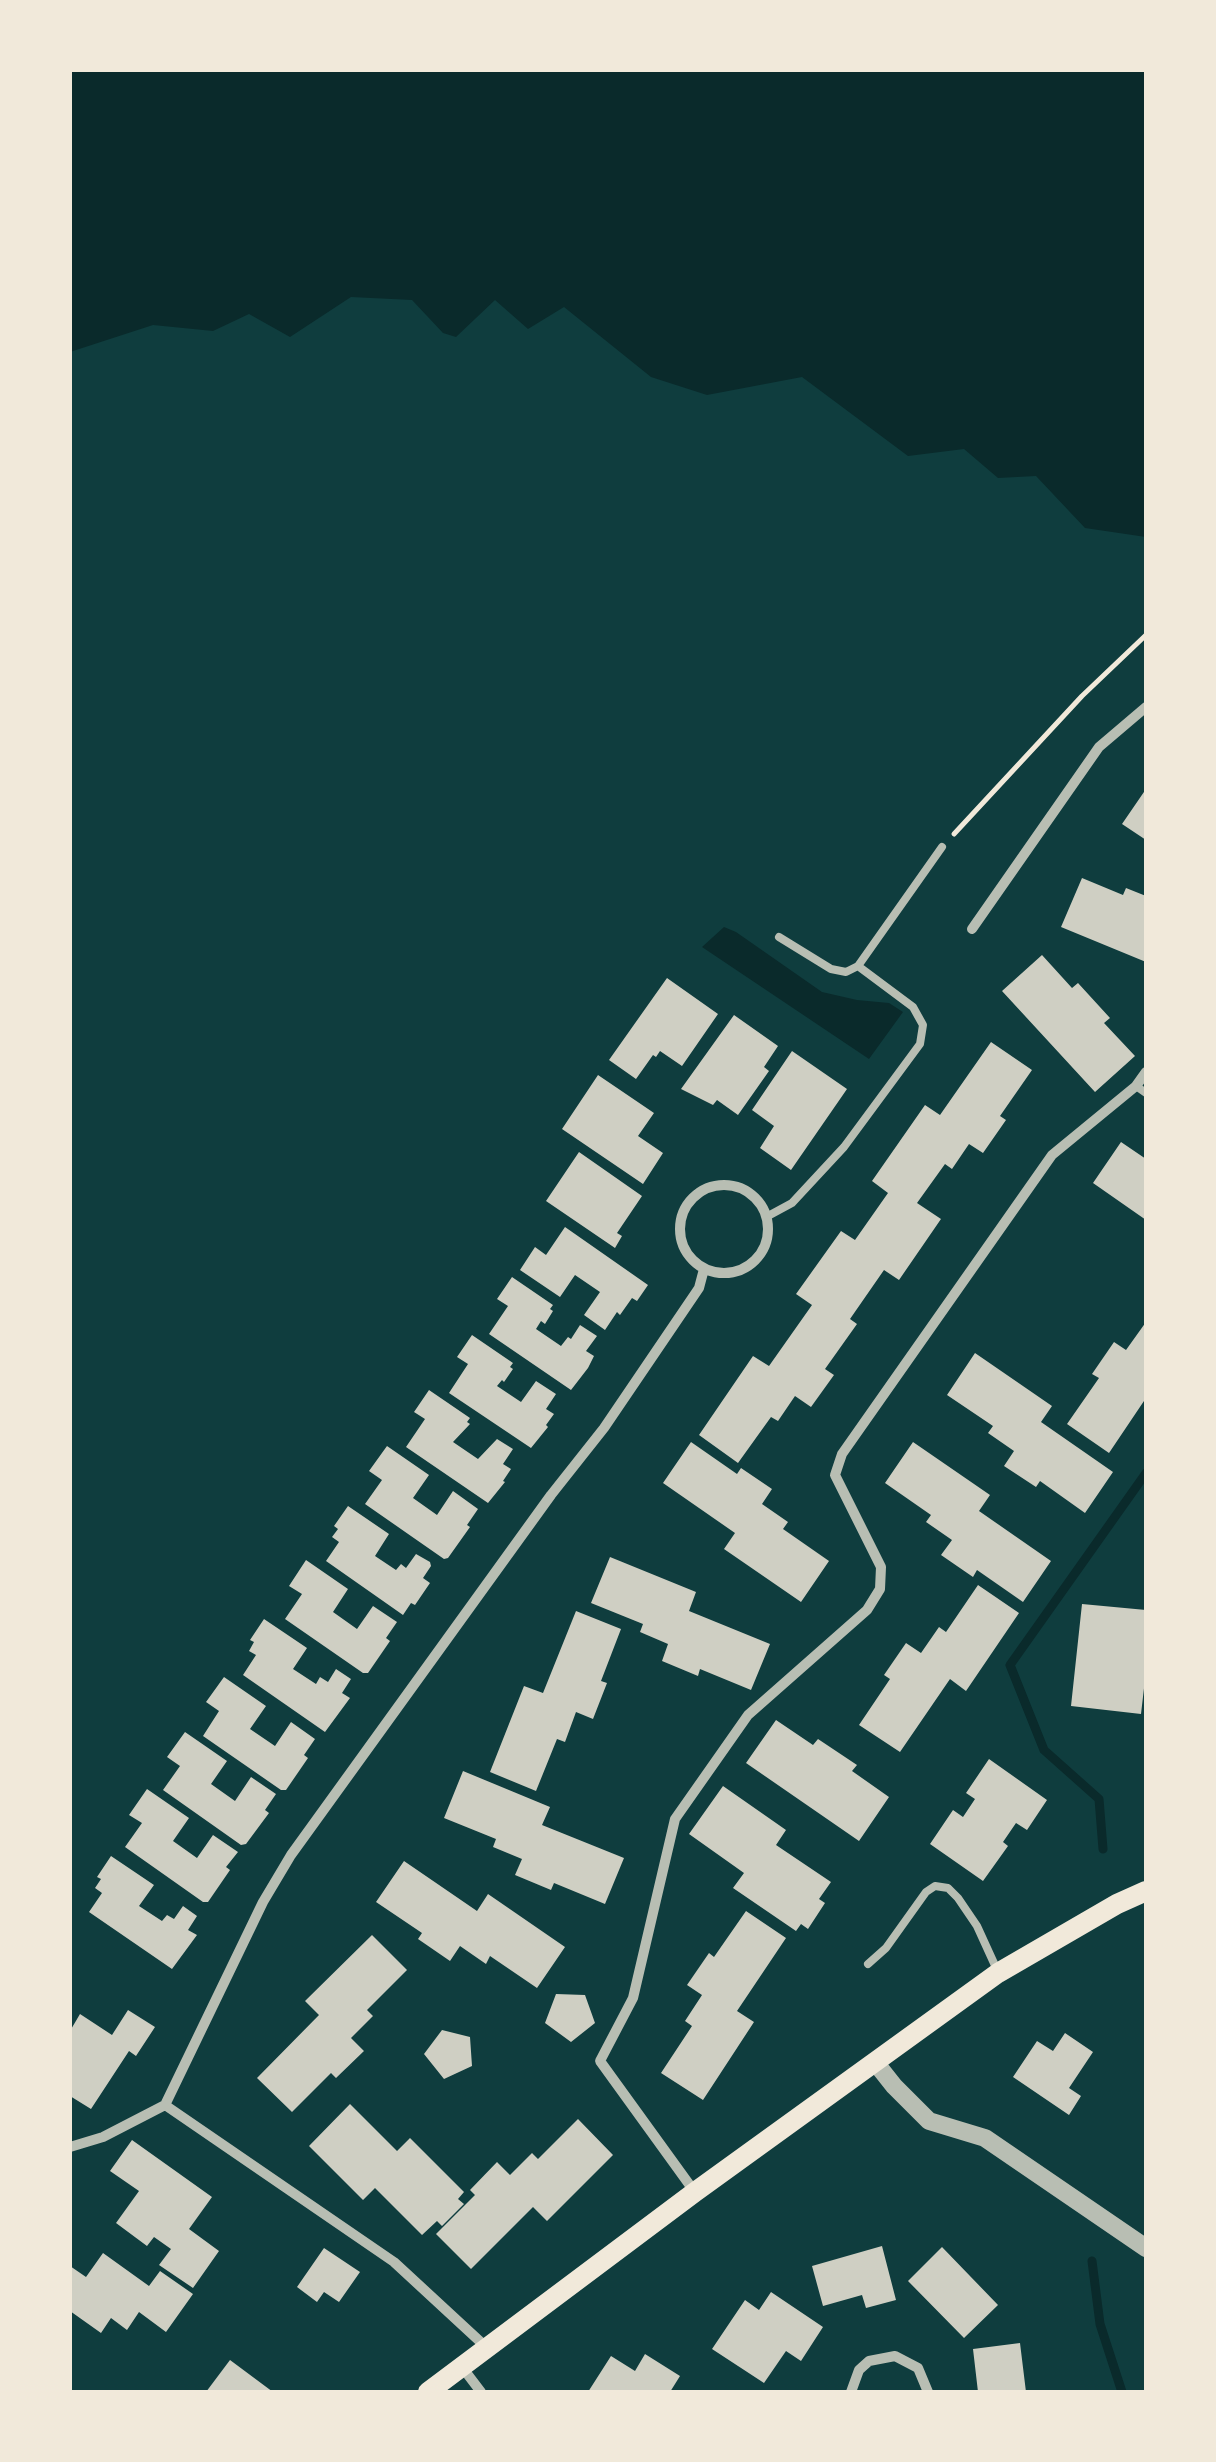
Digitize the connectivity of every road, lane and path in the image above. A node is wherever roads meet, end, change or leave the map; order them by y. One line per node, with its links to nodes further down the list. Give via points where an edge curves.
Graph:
1 (1146, 635): 3 (path)
2 (1146, 706): 4 (street, via 1099,747)
3 (942, 847): 6 (lane)
4 (972, 928)
5 (779, 937): 6 (lane, via 831,969)
6 (858, 966): 9 (lane, via 913,1007 922,1025 920,1044 844,1147 792,1203)
7 (1146, 1072): 8 (street)
8 (1141, 1089): 17 (street, via 1052,1155 842,1454 835,1474 881,1567 880,1589 867,1610 748,1715 675,1819 634,1998 600,2060)
9 (768, 1216): 10 (street, via 766,1245 747,1267); 10 (street, via 761,1202 737,1186 696,1194 680,1234)
10 (704, 1269): 15 (street, via 699,1288 604,1428 291,1855)
11 (1146, 1891): 13 (main road)
12 (868, 1964): 13 (lane, via 936,1886 958,1898)
13 (998, 1972): 14 (main road)
14 (874, 2062): 17 (main road); 18 (street, via 929,2121 985,2138)
15 (165, 2105): 16 (street); 19 (street, via 394,2262)
16 (70, 2147)
17 (695, 2192): 19 (main road)
18 (1146, 2248)
19 (486, 2348): 20 (main road)
20 (462, 2367): 21 (main road); 22 (street)
21 (428, 2392)
22 (481, 2392)
23 (851, 2392): 24 (street, via 869,2361 895,2356 918,2368)
24 (928, 2392)

